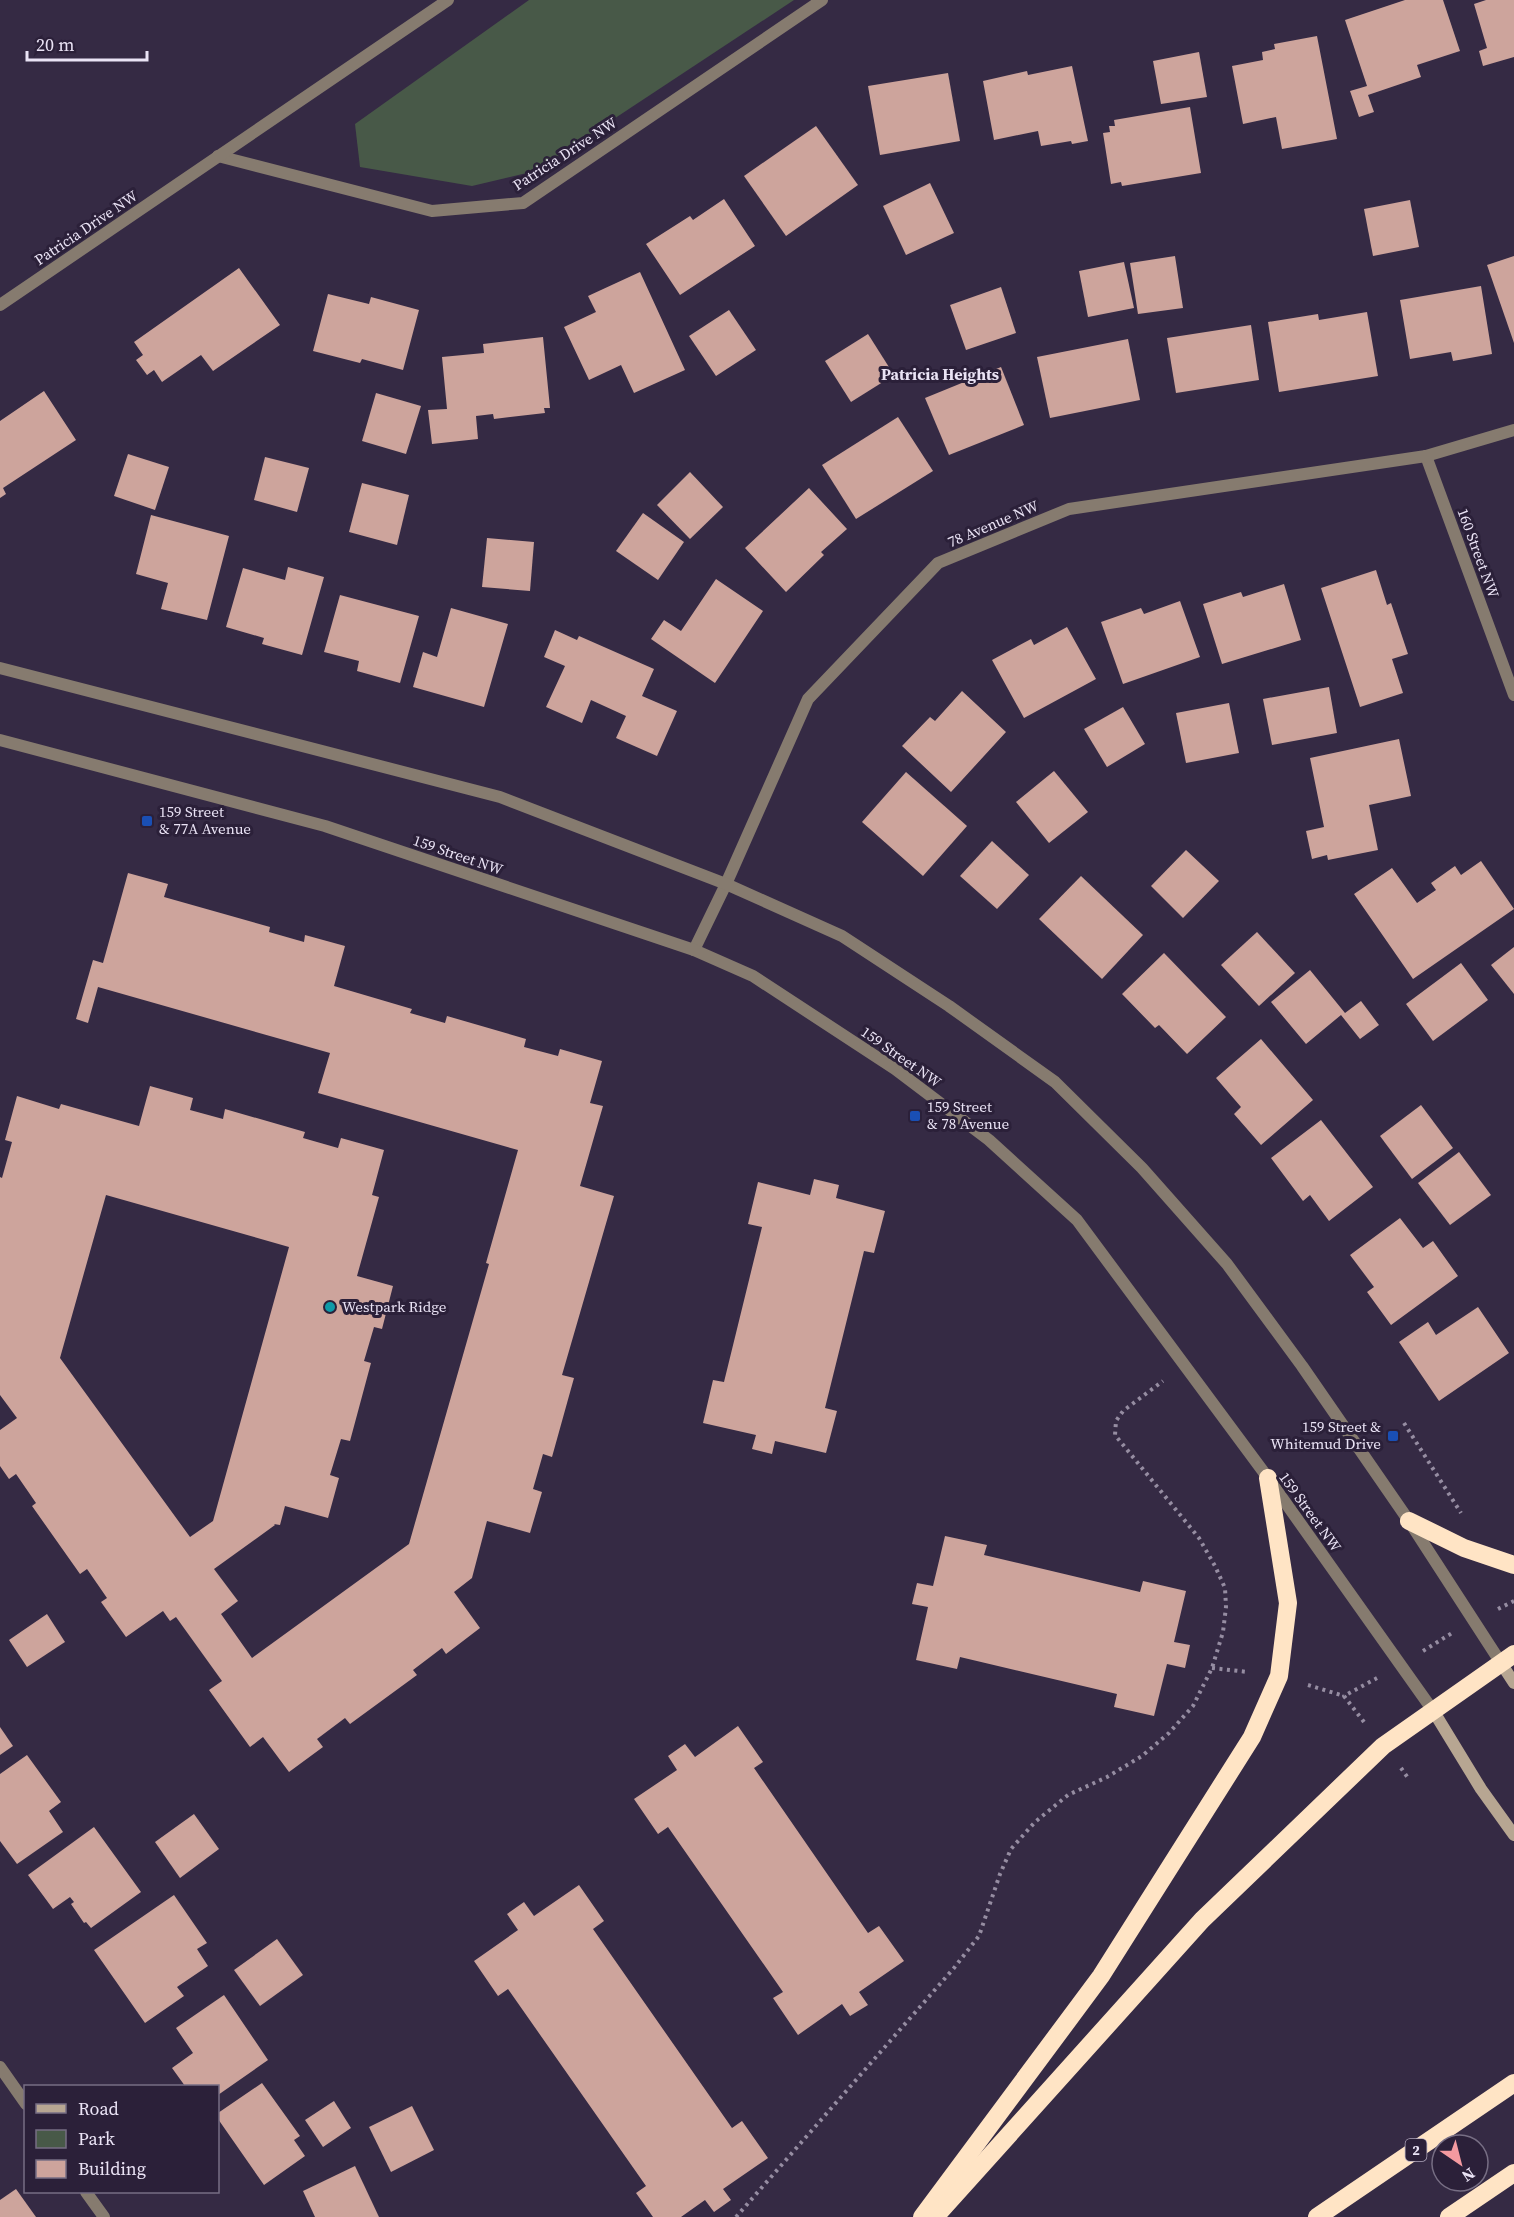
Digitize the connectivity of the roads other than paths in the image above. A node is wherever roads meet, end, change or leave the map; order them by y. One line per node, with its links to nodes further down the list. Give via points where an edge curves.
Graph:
1 (448, 0): 3 (street, Patricia Drive NW)
2 (822, 0): 3 (street, Patricia Drive NW, via 523,203 432,211)
3 (218, 156): 4 (street, Patricia Drive NW)
4 (0, 305)
5 (1514, 430): 6 (street, 78 Avenue NW)
6 (1426, 456): 8 (street, 160 Street NW); 10 (street, 78 Avenue NW, via 1069,509 938,563 808,699)
7 (0, 668): 10 (street, via 500,797)
8 (1514, 695)
9 (0, 740): 11 (street, 159 Street NW, via 325,826)
10 (726, 884): 11 (street, 78 Avenue NW); 13 (street, via 842,936 1054,1083 1142,1168 1227,1264)
11 (694, 950): 12 (street, 159 Street NW, via 753,976 895,1069 989,1140 1077,1220)
12 (1268, 1478): 17 (street, 159 Street NW); 25 (highway, via 1288,1603 1279,1676 1252,1737 1101,1977)
13 (1409, 1521): 14 (highway, via 1464,1548); 15 (street)
14 (1514, 1566)
15 (1508, 1658): 16 (main road); 17 (highway)
16 (1514, 1683)
17 (1434, 1712): 18 (main road, 159 Street NW); 26 (highway, via 1383,1746 1202,1920)
18 (1514, 1835)
19 (0, 2067): 21 (street)
20 (1514, 2083): 27 (highway, 2)
21 (24, 2101)
22 (1514, 2173): 28 (highway)
23 (88, 2193): 24 (street)
24 (104, 2217)
25 (922, 2217)
26 (935, 2217)
27 (1317, 2217)
28 (1449, 2217)

